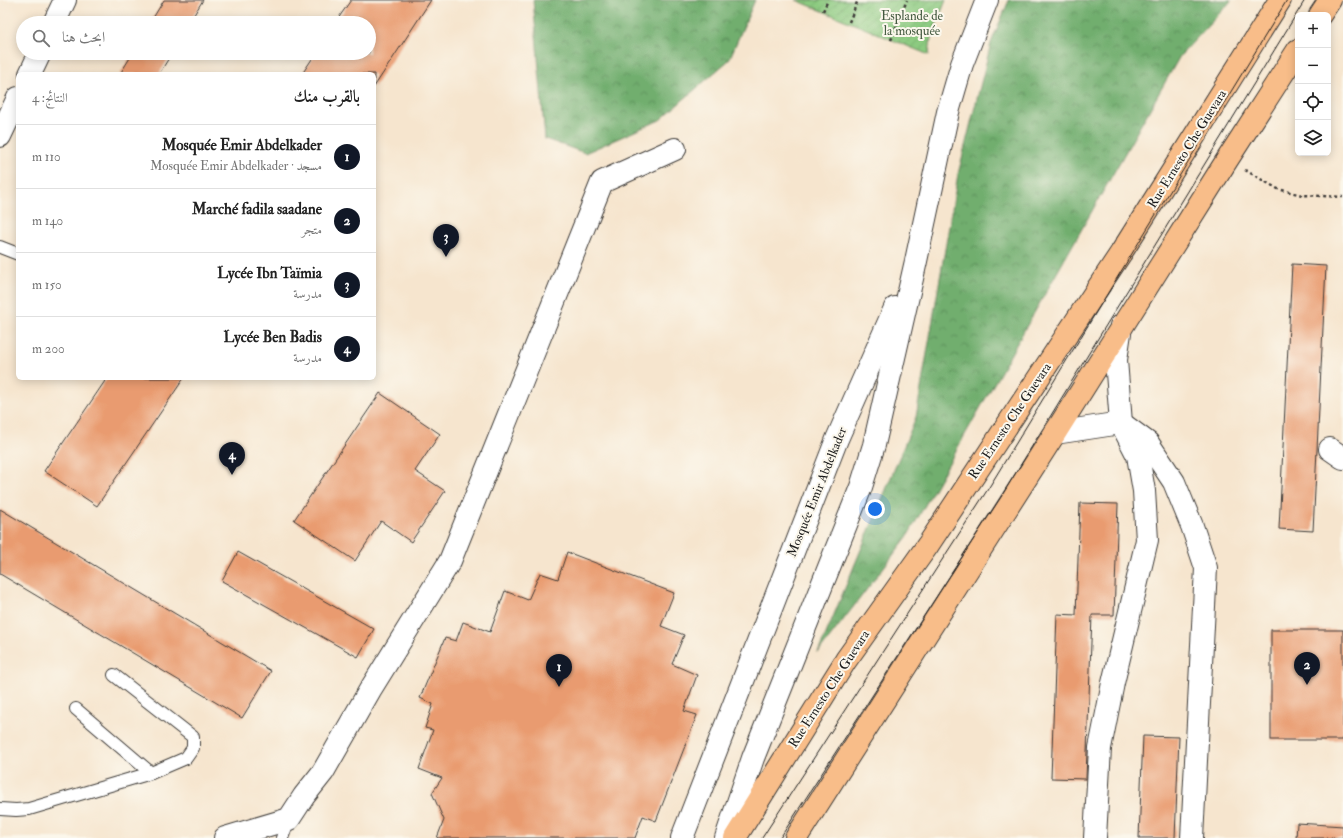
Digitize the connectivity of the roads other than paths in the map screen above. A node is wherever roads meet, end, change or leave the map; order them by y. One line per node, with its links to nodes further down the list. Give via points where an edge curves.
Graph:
1 (65, 0): 6 (street)
2 (988, 0): 15 (street, via 962,64 948,112)
3 (1280, 0): 27 (main road, Rue Ernesto Che Guevara, via 1117,259 928,545 846,660)
4 (1330, 0): 5 (main road)
5 (1322, 12)
6 (57, 16)
7 (1295, 55): 16 (main road)
8 (37, 60): 9 (street)
9 (31, 72)
10 (16, 102): 11 (street)
11 (0, 136)
12 (675, 149): 23 (street, via 602,182 450,561 370,690 323,772 304,796)
13 (0, 247): 14 (lane)
14 (16, 253)
15 (916, 261): 25 (street, Mosquée Emir Abdelkader, via 837,439); 26 (street, via 874,446 861,487 752,758)
16 (1121, 326): 17 (street, via 1116,360); 18 (main road)
17 (1121, 423): 18 (street); 29 (street, via 1138,456 1144,491 1147,540 1100,748); 30 (street, via 1148,443 1174,482 1206,568)
18 (1055, 433): 28 (main road)
19 (114, 675): 21 (lane, via 193,737 193,748 186,758)
20 (76, 709): 21 (lane)
21 (151, 773): 22 (lane, via 29,809)
22 (0, 809)
23 (285, 828): 24 (street)
24 (226, 838)
25 (682, 838)
26 (726, 838)
27 (735, 838)
28 (796, 838)
29 (1095, 838)
30 (1192, 838)

